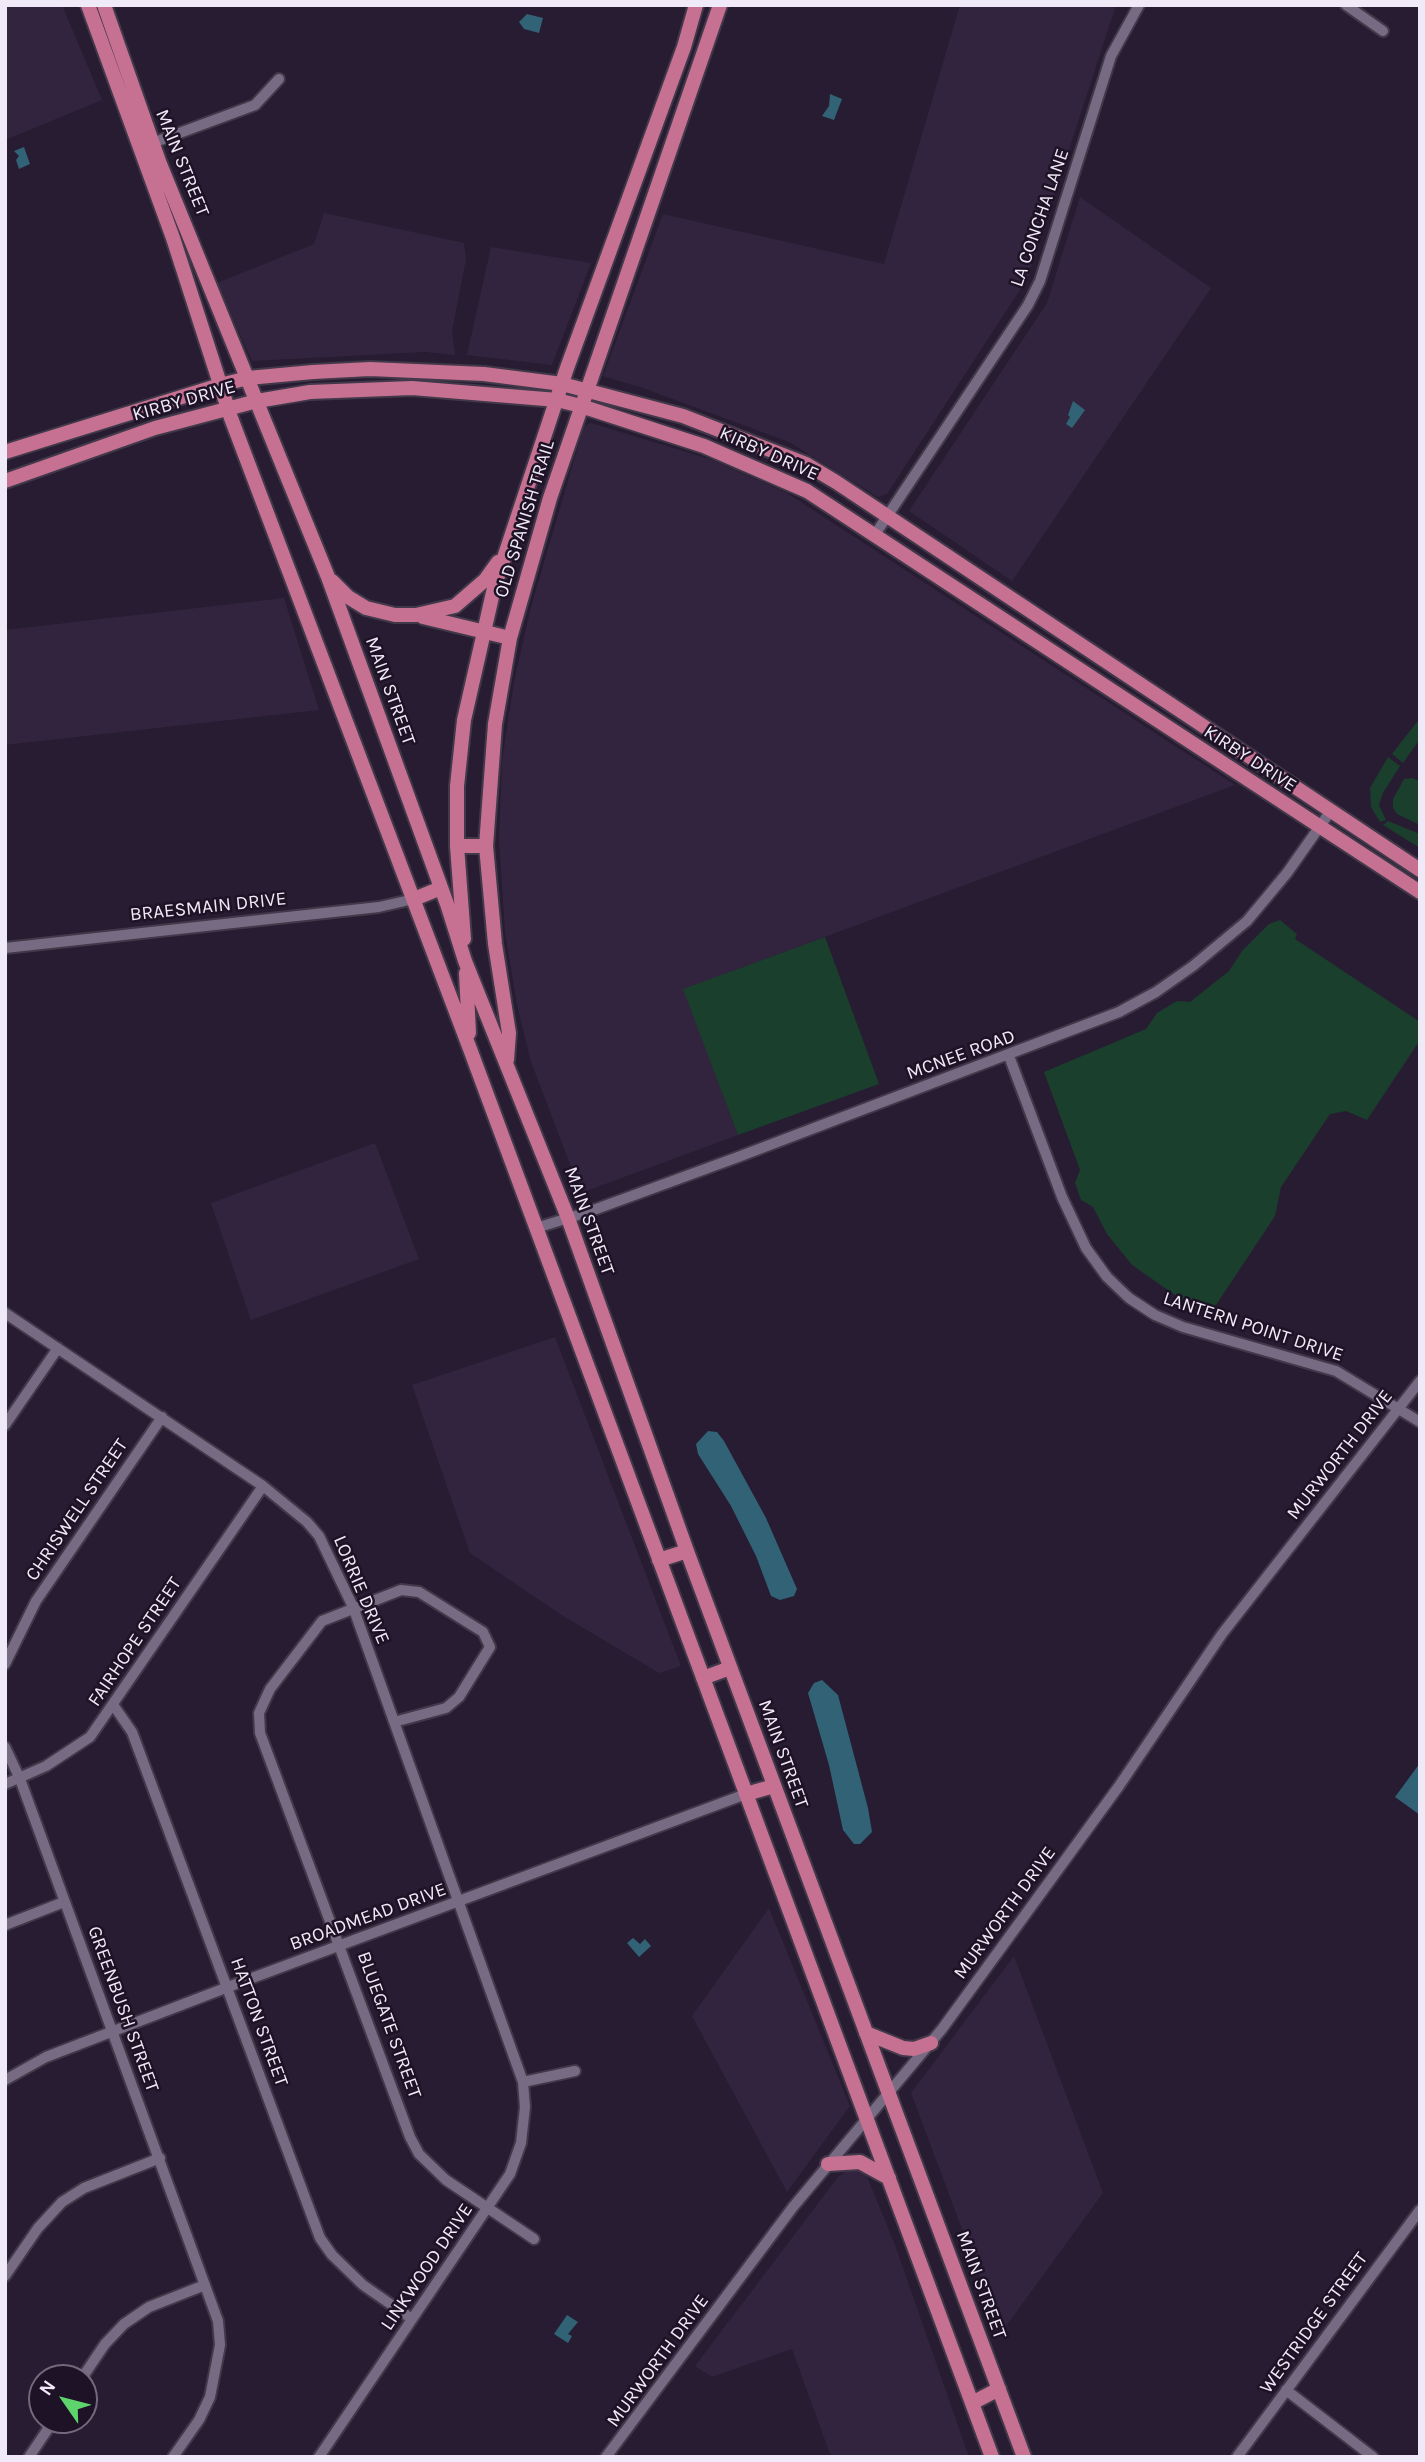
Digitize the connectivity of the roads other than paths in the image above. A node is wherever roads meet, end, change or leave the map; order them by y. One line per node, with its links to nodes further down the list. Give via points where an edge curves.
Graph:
1 (88, 5): 11 (main road, MAIN STREET)
2 (103, 5): 11 (main road, MAIN STREET)
3 (696, 5): 8 (main road, OLD SPANISH TRAIL)
4 (720, 5): 9 (main road, OLD SPANISH TRAIL)
5 (1139, 5): 29 (street, LA CONCHA LANE, via 1111,56 1040,281)
6 (1346, 5): 7 (street)
7 (1383, 31)
8 (684, 47): 9 (main road); 12 (main road, OLD SPANISH TRAIL)
9 (704, 52): 13 (main road, OLD SPANISH TRAIL)
10 (279, 79): 11 (street, via 255,105)
11 (146, 145): 17 (main road, MAIN STREET); 19 (main road, MAIN STREET)
12 (649, 145): 13 (main road); 14 (main road, OLD SPANISH TRAIL)
13 (669, 150): 15 (main road, OLD SPANISH TRAIL)
14 (603, 269): 15 (main road); 18 (main road, OLD SPANISH TRAIL)
15 (625, 277): 21 (main road, OLD SPANISH TRAIL)
16 (399, 370): 17 (main road, KIRBY DRIVE); 18 (main road, KIRBY DRIVE); 20 (main road)
17 (248, 378): 19 (main road, KIRBY DRIVE); 23 (main road, MAIN STREET)
18 (562, 384): 21 (main road, KIRBY DRIVE); 22 (main road, OLD SPANISH TRAIL)
19 (220, 385): 25 (main road, MAIN STREET); 26 (main road, KIRBY DRIVE)
20 (398, 388): 22 (main road, KIRBY DRIVE); 23 (main road, KIRBY DRIVE, via 310,392)
21 (587, 390): 24 (main road, OLD SPANISH TRAIL); 29 (main road, KIRBY DRIVE, via 682,416 806,464)
22 (557, 400): 24 (main road, KIRBY DRIVE); 31 (main road, OLD SPANISH TRAIL)
23 (257, 401): 25 (main road, KIRBY DRIVE); 32 (main road, MAIN STREET)
24 (581, 406): 30 (main road, KIRBY DRIVE, via 758,468); 37 (main road, OLD SPANISH TRAIL)
25 (228, 409): 27 (main road, KIRBY DRIVE, via 155,428); 45 (main road, MAIN STREET)
26 (11, 450): 27 (main road)
27 (26, 474): 28 (main road, KIRBY DRIVE)
28 (5, 481)
29 (888, 515): 30 (street, LA CONCHA LANE); 33 (main road, KIRBY DRIVE)
30 (876, 533): 35 (main road, KIRBY DRIVE)
31 (509, 547): 34 (main road, via 485,580 455,606); 36 (main road, OLD SPANISH TRAIL)
32 (328, 577): 34 (main road, via 366,608); 43 (main road, MAIN STREET)
33 (1019, 604): 35 (main road); 38 (main road, KIRBY DRIVE)
34 (416, 615): 36 (main road)
35 (1008, 620): 39 (main road, KIRBY DRIVE)
36 (483, 633): 37 (main road); 40 (main road, OLD SPANISH TRAIL, via 463,730)
37 (510, 638): 41 (main road, OLD SPANISH TRAIL, via 495,724)
38 (1330, 812): 39 (street, MCNEE ROAD); 42 (main road, KIRBY DRIVE)
39 (1319, 828): 44 (main road, KIRBY DRIVE); 49 (street, MCNEE ROAD, via 1247,921 1193,966 1119,1012)
40 (457, 846): 41 (main road); 47 (main road, OLD SPANISH TRAIL)
41 (486, 846): 50 (main road, OLD SPANISH TRAIL, via 509,1033)
42 (1420, 870)
43 (441, 888): 45 (main road); 47 (main road, MAIN STREET)
44 (1420, 892)
45 (414, 900): 46 (street, BRAESMAIN DRIVE); 48 (main road, MAIN STREET)
46 (5, 948)
47 (465, 961): 48 (main road, OLD SPANISH TRAIL); 50 (main road, MAIN STREET)
48 (470, 1049): 52 (main road, MAIN STREET)
49 (1010, 1056): 51 (street, MCNEE ROAD); 56 (street, LANTERN POINT DRIVE, via 1062,1197 1086,1248 1129,1298 1183,1326 1336,1371)
50 (506, 1065): 51 (main road, MAIN STREET)
51 (568, 1218): 52 (street, MCNEE ROAD); 61 (main road, MAIN STREET)
52 (536, 1228): 62 (main road, MAIN STREET)
53 (5, 1312): 54 (street, LORRIE DRIVE)
54 (58, 1348): 57 (street, LORRIE DRIVE); 59 (street)
55 (1420, 1381): 56 (street, MURWORTH DRIVE)
56 (1399, 1408): 58 (street, LANTERN POINT DRIVE); 81 (street, MURWORTH DRIVE, via 1222,1634 1126,1776)
57 (162, 1417): 60 (street, LORRIE DRIVE); 64 (street, CHRISWELL STREET, via 36,1601)
58 (1420, 1422)
59 (5, 1425)
60 (263, 1486): 63 (street, LORRIE DRIVE, via 319,1536); 67 (street, FAIRHOPE STREET)
61 (687, 1551): 62 (main road); 65 (main road, MAIN STREET)
62 (660, 1560): 66 (main road, MAIN STREET)
63 (353, 1607): 68 (street, LORRIE DRIVE); 68 (street, BLUEGATE STREET, via 401,1590 419,1592 483,1632 489,1647 459,1697 446,1708); 77 (street, BLUEGATE STREET, via 322,1621 306,1638 259,1713 260,1732)
64 (5, 1664)
65 (730, 1668): 66 (main road); 72 (main road, MAIN STREET)
66 (703, 1678): 73 (main road, MAIN STREET)
67 (114, 1706): 70 (street, FAIRHOPE STREET, via 90,1737); 78 (street, HATTON STREET, via 132,1732)
68 (394, 1722): 75 (street, LORRIE DRIVE)
69 (5, 1747): 70 (street, GREENBUSH STREET)
70 (20, 1779): 71 (street, FAIRHOPE STREET); 74 (street, GREENBUSH STREET)
71 (5, 1784)
72 (774, 1786): 73 (main road); 80 (main road, MAIN STREET)
73 (746, 1794): 75 (street, BROADMEAD DRIVE); 86 (main road, MAIN STREET)
74 (64, 1902): 76 (street); 79 (street, GREENBUSH STREET)
75 (457, 1903): 77 (street, BROADMEAD DRIVE); 84 (street, LINKWOOD DRIVE)
76 (5, 1925)
77 (342, 1946): 78 (street, BROADMEAD DRIVE); 90 (street, BLUEGATE STREET, via 419,2154 446,2180)
78 (228, 1987): 79 (street, BROADMEAD DRIVE); 95 (street, HATTON STREET, via 320,2238 363,2285)
79 (113, 2031): 83 (street, BROADMEAD DRIVE, via 27,2065); 87 (street, GREENBUSH STREET)
80 (866, 2033): 81 (main road, via 903,2048); 85 (main road, MAIN STREET)
81 (931, 2043): 85 (street, MURWORTH DRIVE)
82 (575, 2071): 84 (street)
83 (5, 2080)
84 (523, 2082): 90 (street, LINKWOOD DRIVE, via 521,2143 510,2174)
85 (888, 2093): 86 (street, MURWORTH DRIVE); 97 (main road, MAIN STREET)
86 (867, 2120): 88 (street, MURWORTH DRIVE); 89 (main road, MAIN STREET)
87 (160, 2158): 93 (street, via 84,2188 62,2202); 94 (street, GREENBUSH STREET)
88 (828, 2164): 89 (main road, via 860,2162); 104 (street, MURWORTH DRIVE)
89 (888, 2178): 99 (main road, MAIN STREET)
90 (488, 2208): 92 (street, BLUEGATE STREET); 95 (street, LINKWOOD DRIVE)
91 (1420, 2210): 98 (street, WESTRIDGE STREET)
92 (534, 2239)
93 (5, 2276)
94 (205, 2285): 96 (street, via 149,2307 124,2324); 102 (street, GREENBUSH STREET, via 218,2321 216,2377 199,2420)
95 (412, 2319): 103 (street, LINKWOOD DRIVE)
96 (91, 2364)
97 (999, 2389): 99 (main road); 106 (main road, MAIN STREET)
98 (1286, 2390): 107 (street, WESTRIDGE STREET); 108 (street)
99 (972, 2403): 105 (main road, MAIN STREET)
100 (45, 2434): 101 (street)
101 (29, 2457)
102 (173, 2457)
103 (319, 2457)
104 (607, 2457)
105 (992, 2457)
106 (1024, 2457)
107 (1237, 2457)
108 (1373, 2457)

